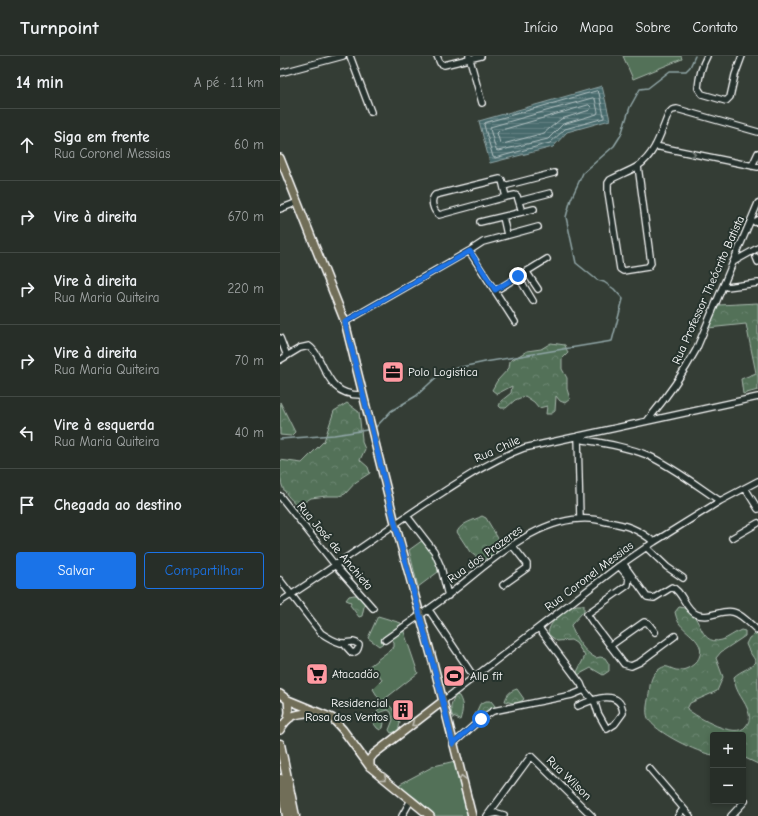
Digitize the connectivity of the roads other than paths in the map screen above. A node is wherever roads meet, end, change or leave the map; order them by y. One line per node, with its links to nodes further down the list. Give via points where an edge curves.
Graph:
1 (343, 56): 8 (street)
2 (350, 56): 10 (street)
3 (437, 56): 7 (street, via 444,65)
4 (481, 56): 7 (street)
5 (707, 56): 6 (street, via 702,64 698,88 702,94 726,101 730,97)
6 (742, 56)
7 (469, 58): 9 (street)
8 (280, 73)
9 (482, 103)
10 (372, 112)
11 (758, 132): 12 (street, via 677,109 669,113)
12 (655, 146): 15 (street); 16 (street, one-way to 16)
13 (758, 153): 16 (street)
14 (280, 158): 22 (main road)
15 (638, 166): 15 (street, via 610,180 607,187 620,269 623,272 648,267 651,263)
16 (755, 166)
17 (554, 173): 18 (street)
18 (504, 186): 20 (street); 20 (street, via 499,179 435,195 432,200 439,215)
19 (550, 193): 21 (street)
20 (506, 197): 21 (street, via 515,195)
21 (519, 200): 26 (street)
22 (298, 202): 24 (street); 42 (main road)
23 (758, 203): 34 (street, Rua Professor Theócrito Batista)
24 (280, 209)
25 (534, 209): 26 (street)
26 (522, 212): 27 (street)
27 (503, 217): 28 (street); 30 (street)
28 (480, 222)
29 (538, 227): 30 (street)
30 (507, 234): 32 (street, via 483,242)
31 (758, 248): 34 (street)
32 (470, 251): 40 (street); 42 (street)
33 (546, 259): 35 (street)
34 (733, 262): 49 (street, Rua Professor Theócrito Batista, via 684,373)
35 (526, 271): 36 (street); 39 (street)
36 (518, 276): 40 (street); 41 (street)
37 (758, 283): 38 (street)
38 (727, 287)
39 (538, 289)
40 (495, 290): 43 (street)
41 (533, 301)
42 (345, 322): 47 (main road)
43 (515, 322)
44 (280, 338): 45 (street)
45 (288, 356): 46 (street); 47 (street, via 300,348 309,346 333,385 350,394)
46 (280, 360)
47 (363, 395): 58 (main road)
48 (758, 397): 49 (street, Rua Chile)
49 (647, 421): 50 (street, Rua Chile)
50 (578, 438): 54 (street, via 646,455 673,469); 56 (street, Rua Chile, via 524,448 494,460); 57 (street)
51 (758, 481): 52 (street, Rua Coronel Messias)
52 (745, 488): 54 (street, Rua Coronel Messias); 55 (street)
53 (280, 496): 65 (street, Rua José de Anchieta)
54 (720, 501): 61 (street, Rua Coronel Messias)
55 (758, 509)
56 (407, 516): 58 (street, Rua Chile); 72 (street, via 434,551)
57 (580, 519): 61 (street, Rua dos Prazeres, via 630,526); 62 (street, Rua dos Prazeres, via 544,528)
58 (395, 523): 65 (street, Rua Chile); 76 (main road)
59 (758, 524): 60 (street)
60 (732, 538)
61 (654, 542): 63 (street, Rua Coronel Messias)
62 (512, 545): 70 (street, via 527,564 527,568); 72 (street, Rua dos Prazeres)
63 (646, 547): 64 (street, Rua Coronel Messias); 66 (street)
64 (621, 564): 68 (street, via 629,578); 69 (street); 77 (street, Rua Coronel Messias)
65 (335, 565): 71 (street, Rua Chile); 74 (street, Rua José de Anchieta)
66 (683, 578)
67 (280, 580): 71 (street)
68 (628, 584): 69 (street); 83 (street, via 588,614)
69 (637, 584): 78 (street, via 650,598 669,587 674,588 696,614 700,616 735,612)
70 (503, 586)
71 (291, 595): 73 (street, Rua Chile); 82 (street, via 321,633)
72 (448, 596): 75 (street, Rua dos Prazeres)
73 (280, 602)
74 (373, 608)
75 (429, 610): 76 (street, Rua dos Prazeres); 84 (street)
76 (420, 615): 81 (street, Rua dos Prazeres); 89 (main road)
77 (539, 628): 84 (street, Rua Coronel Messias); 85 (street)
78 (758, 631)
79 (655, 632): 83 (street, via 644,622)
80 (675, 636): 83 (street, via 631,666 624,664)
81 (385, 640)
82 (343, 643): 82 (street, via 356,642 359,645 358,649 352,653)
83 (610, 646)
84 (474, 677): 89 (street, Rua Coronel Messias)
85 (583, 689): 88 (street); 95 (street, via 572,695 493,711)
86 (280, 694): 87 (main road)
87 (288, 700): 91 (main road); 92 (main road)
88 (593, 700): 88 (street, via 607,728 615,724 623,713 623,706 614,698); 90 (street)
89 (443, 702): 95 (main road); 96 (main road, one-way to 96)
90 (578, 706)
91 (316, 712): 92 (main road); 97 (main road, via 332,718)
92 (288, 718): 93 (main road)
93 (280, 730)
94 (280, 744): 107 (highway)
95 (453, 744): 110 (main road, one-way to 95)
96 (385, 746): 97 (main road, via 366,752); 98 (main road, via 372,757)
97 (357, 750): 98 (main road)
98 (370, 767): 101 (main road, one-way to 101)
99 (649, 768): 104 (street)
100 (280, 779): 106 (highway)
101 (411, 800): 108 (street); 109 (main road)
102 (742, 804): 115 (street)
103 (494, 805): 105 (street); 111 (street); 112 (street, Rua Wilson, via 531,756)
104 (683, 809): 113 (street); 114 (street)
105 (505, 815): 111 (street, via 497,813)
106 (288, 816)
107 (295, 816)
108 (402, 816)
109 (430, 816)
110 (472, 816)
111 (487, 816)
112 (592, 816)
113 (678, 816)
114 (690, 816)
115 (731, 816)

